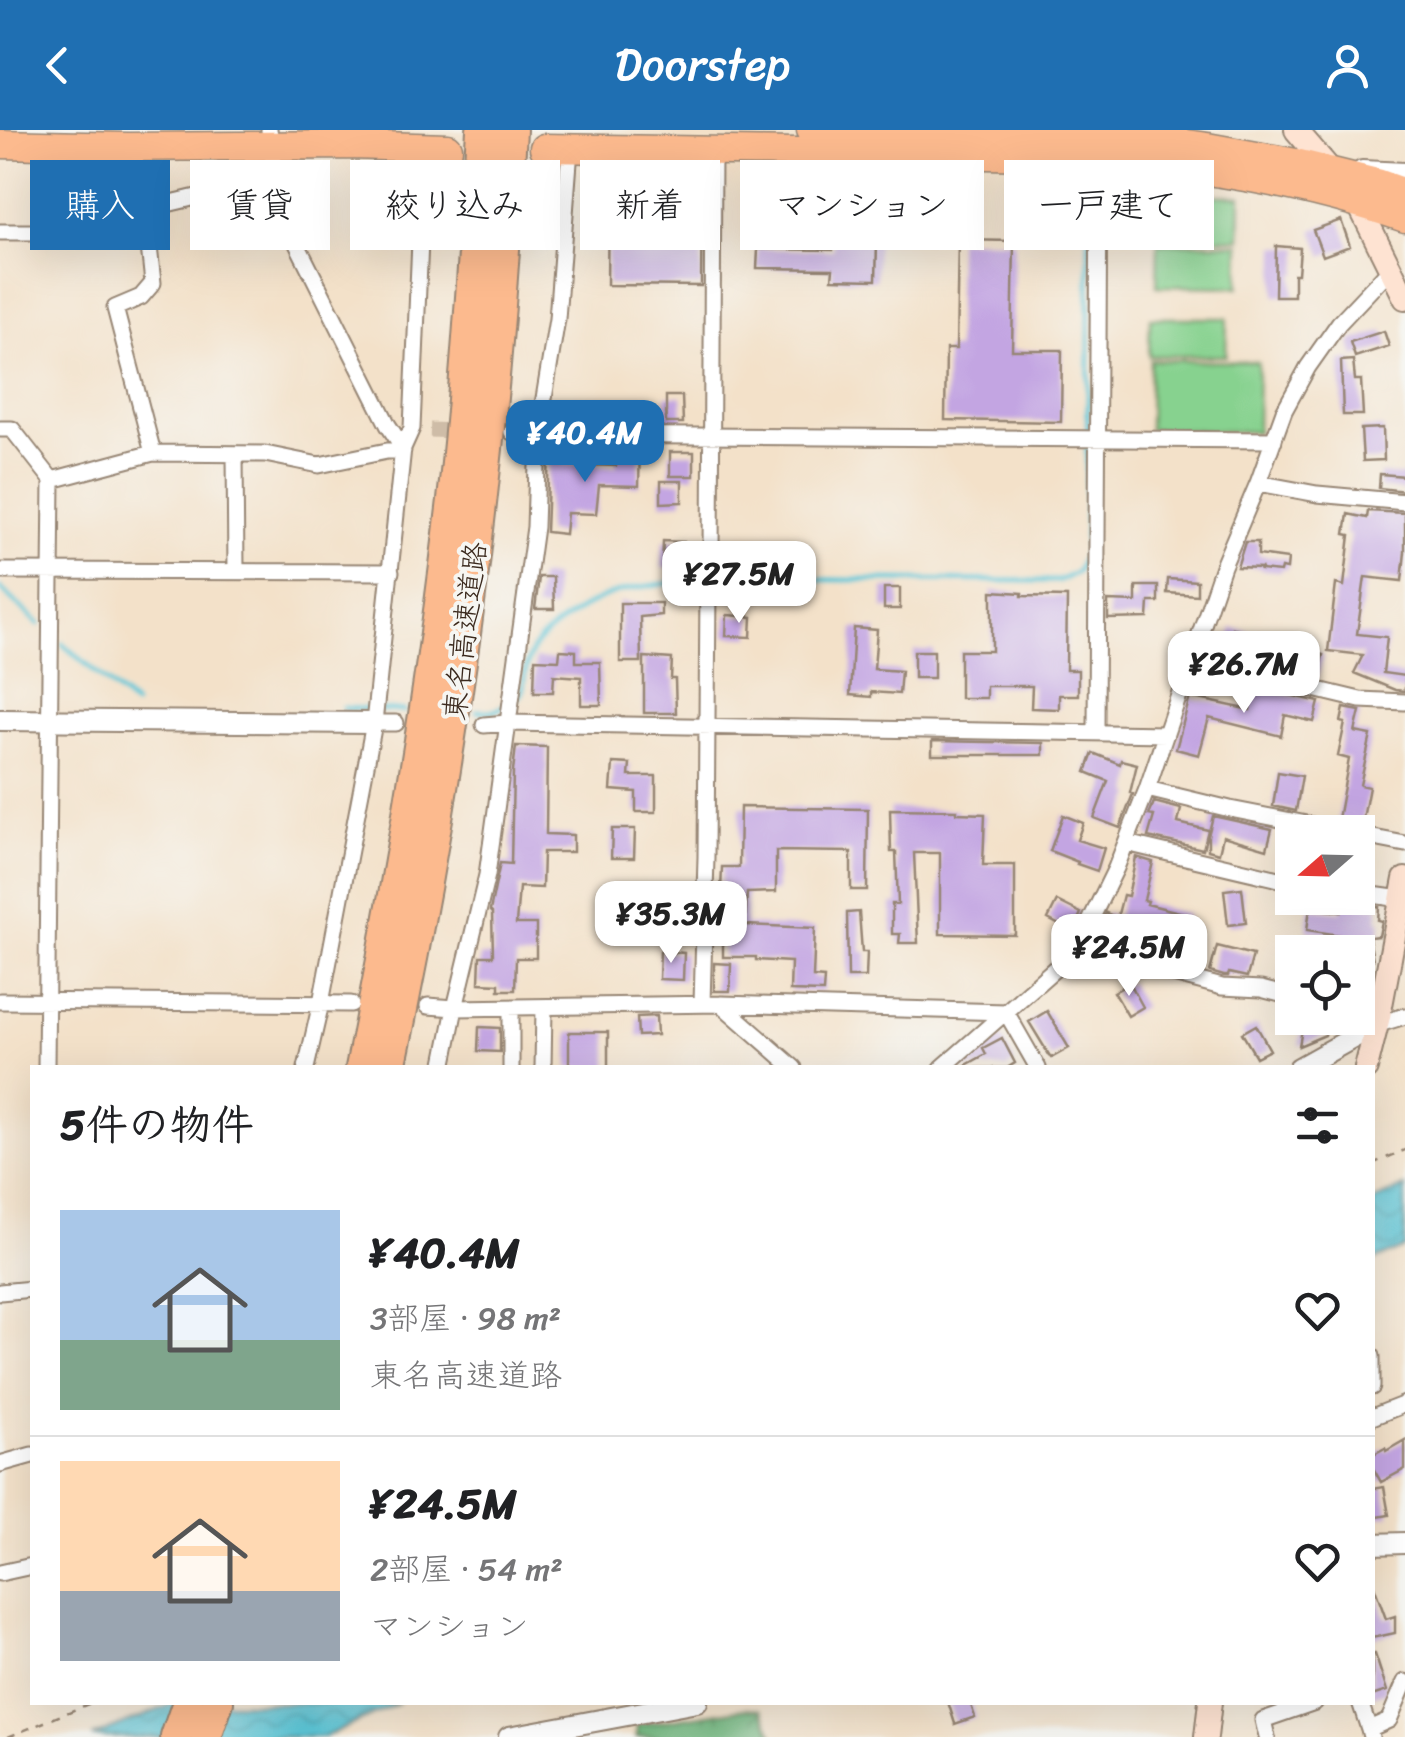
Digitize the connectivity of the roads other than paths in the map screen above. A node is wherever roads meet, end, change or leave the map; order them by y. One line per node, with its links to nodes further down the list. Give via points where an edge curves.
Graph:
1 (482, 130): 79 (highway, 東名高速道路, via 453,500 410,811)
2 (511, 130): 80 (highway, 東名高速道路, via 468,616 436,834)
3 (812, 130): 6 (highway)
4 (1296, 130): 11 (main road)
5 (271, 138): 7 (highway, via 128,148); 8 (highway)
6 (1092, 142): 10 (highway); 11 (highway, via 1190,144); 14 (highway, via 1171,165); 28 (street)
7 (0, 144)
8 (436, 148): 22 (street)
9 (557, 149): 10 (highway); 27 (street, via 557,318)
10 (713, 151): 26 (street)
11 (1331, 170): 12 (street); 13 (highway); 14 (main road)
12 (1405, 173)
13 (1405, 193)
14 (1357, 201): 15 (highway); 20 (main road)
15 (1405, 218)
16 (0, 232): 17 (street)
17 (30, 232)
18 (149, 250): 31 (street, via 153,283 141,297 115,308)
19 (300, 250): 30 (street)
20 (1391, 268): 21 (main road); 29 (street, via 1308,367)
21 (1405, 298)
22 (412, 428): 24 (street); 30 (street)
23 (0, 429): 33 (street, via 12,430)
24 (430, 430)
25 (512, 432): 27 (street)
26 (711, 435): 27 (street); 28 (street); 48 (street)
27 (538, 436): 42 (street, via 535,527)
28 (1096, 438): 29 (street); 49 (street)
29 (1274, 440): 34 (street)
30 (403, 450): 32 (street, via 319,464); 39 (street)
31 (153, 454): 32 (street); 33 (street)
32 (235, 454): 37 (street)
33 (52, 480): 38 (street)
34 (1258, 483): 35 (street); 40 (street)
35 (1405, 502)
36 (0, 570): 38 (street)
37 (236, 571): 38 (street); 39 (street)
38 (50, 572): 44 (street)
39 (391, 572): 45 (street)
40 (1189, 664): 41 (street, via 1360,700); 50 (street)
41 (1405, 702)
42 (508, 719): 47 (street); 48 (street); 70 (street, via 487,875)
43 (0, 720): 44 (street)
44 (51, 720): 45 (street); 62 (street)
45 (375, 721): 46 (street); 63 (street)
46 (396, 723)
47 (484, 725)
48 (708, 726): 49 (street); 66 (street)
49 (1096, 732): 50 (street)
50 (1166, 734): 51 (street)
51 (1147, 789): 52 (street); 54 (street)
52 (1275, 818)
53 (1375, 838): 55 (street)
54 (1126, 842): 56 (street); 59 (street)
55 (1405, 844)
56 (1275, 878)
57 (1403, 889): 58 (street); 64 (main road)
58 (1375, 891)
59 (1076, 950): 60 (street, via 1222,987); 72 (street)
60 (1275, 993)
61 (0, 1001): 62 (street)
62 (47, 1001): 63 (street); 77 (street)
63 (322, 1002): 65 (street); 78 (street)
64 (1375, 1002)
65 (351, 1004)
66 (702, 1004): 67 (street); 69 (street)
67 (721, 1004): 72 (street); 84 (street)
68 (428, 1006): 70 (street)
69 (544, 1007): 71 (street); 83 (street)
70 (455, 1008): 71 (street); 81 (street)
71 (512, 1008): 82 (street)
72 (1006, 1012): 85 (street); 86 (street)
73 (1405, 1016): 74 (street)
74 (1375, 1018)
75 (1347, 1035): 87 (street)
76 (1369, 1035): 88 (main road)
77 (46, 1065)
78 (307, 1065)
79 (362, 1065)
80 (391, 1065)
81 (444, 1065)
82 (511, 1065)
83 (542, 1065)
84 (791, 1065)
85 (945, 1065)
86 (1036, 1065)
87 (1303, 1065)
88 (1366, 1065)
89 (30, 1289): 90 (street)
90 (0, 1292)
91 (1405, 1404): 92 (street)
92 (1375, 1415)
93 (30, 1456): 94 (street)
94 (0, 1464)
95 (1405, 1543): 96 (street)
96 (1375, 1544)
97 (30, 1566): 98 (street)
98 (0, 1574)
99 (1405, 1682): 106 (street)
100 (187, 1705): 108 (highway)
101 (217, 1705): 109 (highway)
102 (681, 1705): 110 (street)
103 (1210, 1705): 111 (main road)
104 (1306, 1705): 112 (street, via 1263,1720)
105 (1361, 1705): 107 (street)
106 (1397, 1718): 107 (street)
107 (1370, 1733)
108 (176, 1737)
109 (206, 1737)
110 (508, 1737)
111 (1206, 1737)
112 (1267, 1737)

